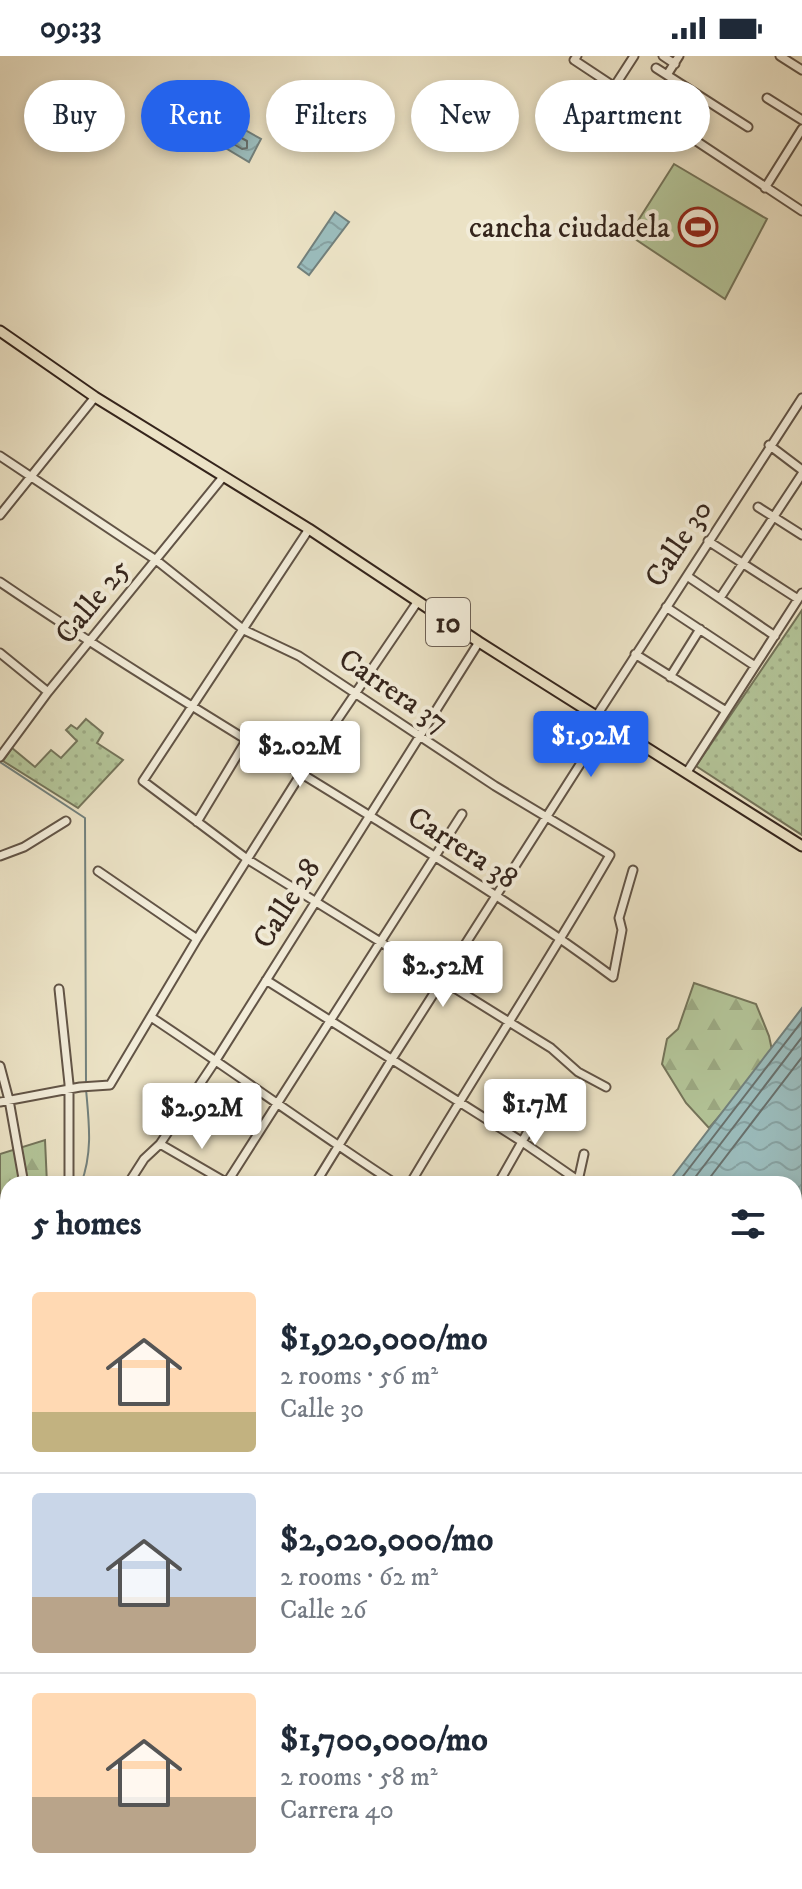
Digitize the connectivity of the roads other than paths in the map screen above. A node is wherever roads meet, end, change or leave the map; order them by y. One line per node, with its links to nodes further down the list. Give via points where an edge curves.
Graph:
1 (634, 56): 10 (street)
2 (663, 56): 5 (street)
3 (780, 56): 7 (street)
4 (575, 58): 9 (street)
5 (677, 60): 8 (street)
6 (656, 68): 8 (street)
7 (802, 70)
8 (667, 75): 13 (street)
9 (605, 80)
10 (619, 80)
11 (767, 98): 12 (street)
12 (802, 120)
13 (748, 127)
14 (802, 129): 16 (street)
15 (710, 151): 16 (street)
16 (765, 188): 17 (street)
17 (802, 211)
18 (0, 331): 19 (main road, 10)
19 (95, 397): 24 (main road, 10); 25 (street)
20 (802, 398): 21 (street, Calle 30)
21 (769, 445): 23 (street); 31 (street, Calle 30)
22 (0, 456): 25 (street, Carrera 37)
23 (802, 472): 28 (street)
24 (223, 477): 29 (main road, 10); 32 (street, Calle 25)
25 (30, 478): 27 (street); 32 (street, Carrera 37)
26 (758, 507): 28 (street)
27 (0, 515)
28 (773, 517): 30 (street); 33 (street)
29 (309, 529): 38 (main road, 10); 41 (street)
30 (802, 535)
31 (708, 541): 33 (street); 34 (street, Calle 30)
32 (156, 560): 41 (street, Carrera 37); 44 (street, Calle 25)
33 (743, 563): 36 (street); 37 (street)
34 (687, 576): 37 (street); 39 (street, Calle 30)
35 (0, 582): 44 (street, Carrera 38)
36 (800, 596): 42 (street)
37 (720, 598): 42 (street)
38 (418, 601): 43 (main road, 10); 50 (street)
39 (666, 607): 40 (street); 46 (street, Calle 30)
40 (700, 629): 47 (street); 48 (street)
41 (244, 630): 50 (street, Carrera 37, via 299,656); 51 (street)
42 (775, 636): 47 (street)
43 (479, 642): 53 (main road, 10); 55 (street, Calle 28)
44 (90, 643): 49 (street, Calle 25); 51 (street, Carrera 38)
45 (0, 653): 49 (street)
46 (635, 654): 48 (street); 53 (street, Calle 30)
47 (755, 666): 52 (street)
48 (670, 677): 52 (street)
49 (48, 692): 57 (street, Calle 25)
50 (357, 693): 55 (street, Carrera 37); 58 (street)
51 (194, 705): 56 (street, Carrera 38); 64 (street, via 143,781)
52 (726, 711): 59 (street)
53 (597, 715): 54 (main road, 10)
54 (607, 722): 59 (main road, 10); 62 (street)
55 (420, 736): 61 (street, Calle 28); 62 (street, Carrera 37)
56 (247, 739): 58 (street, Carrera 38); 64 (street)
57 (0, 757)
58 (302, 772): 61 (street, Carrera 38); 68 (street)
59 (687, 772): 65 (main road, 10)
60 (462, 814): 67 (street)
61 (370, 816): 67 (street, Carrera 38); 72 (street, Calle 28)
62 (546, 817): 71 (street); 74 (street, Carrera 37, via 610,855)
63 (66, 821): 66 (street)
64 (197, 822): 68 (street)
65 (802, 846)
66 (0, 856)
67 (435, 856): 71 (street, Carrera 38); 75 (street)
68 (247, 859): 72 (street); 73 (street)
69 (633, 870): 74 (street, Carrera 38, via 619,918 622,930 613,977)
70 (98, 871): 73 (street)
71 (497, 896): 74 (street, Carrera 38); 77 (street)
72 (316, 901): 75 (street); 76 (street, Calle 28)
73 (197, 939): 79 (street)
74 (559, 940): 81 (street)
75 (379, 942): 77 (street); 80 (street)
76 (266, 980): 80 (street); 83 (street, Calle 28)
77 (443, 981): 81 (street); 82 (street)
78 (59, 989): 86 (street)
79 (151, 1017): 83 (street); 86 (street, via 110,1085)
80 (329, 1019): 82 (street); 91 (street)
81 (511, 1023): 85 (street); 90 (street)
82 (392, 1059): 90 (street); 94 (street)
83 (216, 1060): 91 (street); 93 (street, Calle 28)
84 (0, 1066): 88 (street)
85 (606, 1087)
86 (69, 1090): 88 (street); 97 (street)
87 (548, 1096): 92 (street)
88 (9, 1100): 89 (street); 96 (street)
89 (0, 1102)
90 (459, 1102): 92 (street); 103 (street)
91 (276, 1105): 94 (street); 100 (street)
92 (521, 1141): 104 (street); 105 (street)
93 (160, 1144): 98 (street, Calle 28); 99 (street)
94 (339, 1148): 101 (street); 102 (street)
95 (584, 1154): 106 (street)
96 (23, 1176)
97 (69, 1176)
98 (133, 1176)
99 (214, 1176)
100 (232, 1176)
101 (320, 1176)
102 (383, 1176)
103 (415, 1176)
104 (502, 1176)
105 (570, 1176)
106 (581, 1176)

